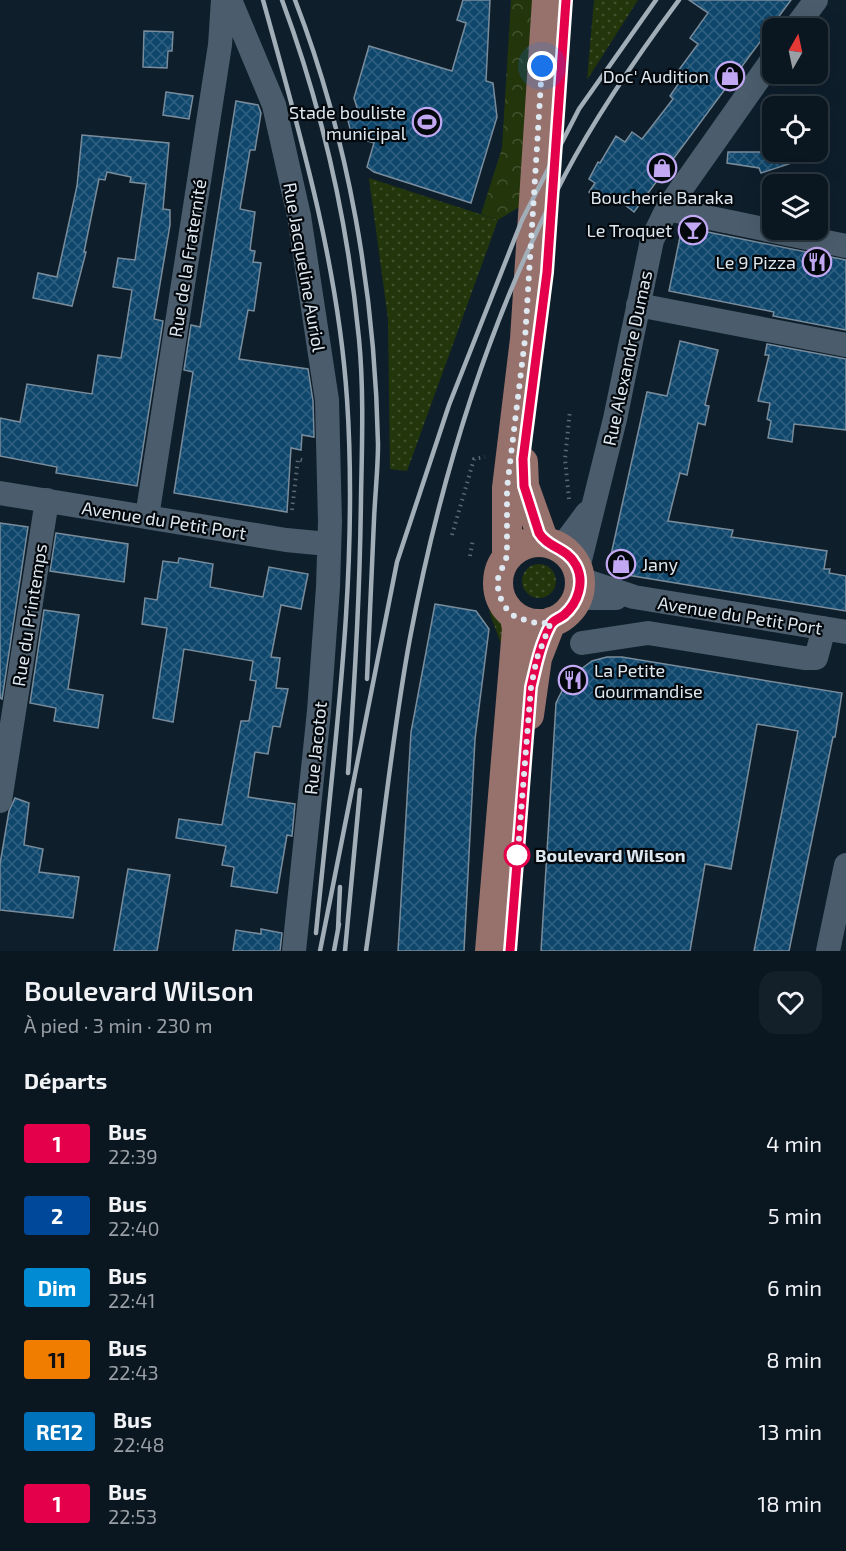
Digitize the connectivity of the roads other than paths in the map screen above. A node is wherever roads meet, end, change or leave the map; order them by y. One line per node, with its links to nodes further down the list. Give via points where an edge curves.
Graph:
1 (207, 0): 8 (street, Rue de la Fraternité)
2 (223, 0): 8 (street)
3 (230, 0): 17 (street, Rue Jacqueline Auriol, via 274,105 299,216 327,400)
4 (547, 0): 18 (main road, via 525,339 508,480)
5 (566, 0): 19 (main road, via 544,296 522,474 539,533)
6 (816, 0): 7 (street)
7 (802, 18)
8 (220, 45): 16 (street, Rue de la Fraternité)
9 (762, 74): 10 (street, Rue Alexandre Dumas)
10 (665, 213): 11 (street); 12 (street, Rue Alexandre Dumas, via 652,240)
11 (846, 246)
12 (638, 305): 13 (street); 19 (street, Rue Alexandre Dumas, via 594,501)
13 (846, 345)
14 (0, 493): 15 (street, Avenue du Petit Port)
15 (47, 500): 16 (street, Avenue du Petit Port); 26 (street, Rue du Printemps)
16 (147, 517): 17 (street, Avenue du Petit Port)
17 (328, 544): 28 (street, Rue Jacotot, via 319,711)
18 (507, 556): 19 (main road, via 524,544); 21 (main road, via 497,581 502,601)
19 (568, 567): 20 (street, Avenue du Petit Port); 22 (main road, via 562,617)
20 (644, 599): 23 (street, Avenue du Petit Port); 24 (street)
21 (515, 617): 22 (main road, via 539,624); 29 (main road)
22 (551, 622): 30 (main road, via 531,687)
23 (835, 630): 24 (street, via 816,658)
24 (648, 633): 25 (street)
25 (582, 643)
26 (0, 801)
27 (846, 865): 31 (street)
28 (294, 951)
29 (490, 951)
30 (510, 951)
31 (828, 951)

